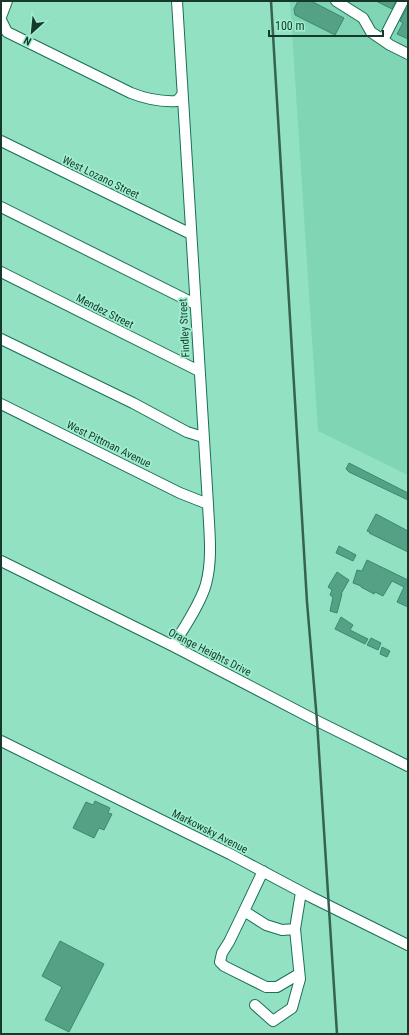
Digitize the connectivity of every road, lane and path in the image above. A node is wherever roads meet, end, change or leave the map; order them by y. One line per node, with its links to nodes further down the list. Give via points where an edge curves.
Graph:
1 (7, 1): 5 (street)
2 (177, 1): 8 (street, Findley Street)
3 (336, 1): 6 (street, via 363,18 371,32)
4 (403, 1): 6 (street)
5 (1, 18): 8 (street, via 7,32 142,98 162,102 177,101)
6 (383, 40): 7 (street)
7 (408, 54)
8 (182, 95): 11 (street, Findley Street)
9 (1, 141): 11 (street, West Lozano Street)
10 (1, 207): 13 (street)
11 (191, 234): 13 (street, Findley Street)
12 (1, 272): 15 (street, Mendez Street)
13 (195, 304): 15 (street, Findley Street)
14 (1, 339): 17 (street, via 187,432)
15 (199, 371): 17 (street, Findley Street)
16 (1, 404): 18 (street, West Pittman Avenue, via 180,493)
17 (204, 437): 18 (street, Findley Street)
18 (208, 504): 20 (street, Findley Street, via 210,555 206,584)
19 (1, 560): 20 (street, Orange Heights Drive)
20 (173, 646): 22 (street, Orange Heights Drive)
21 (1, 741): 23 (street, Markowsky Avenue)
22 (408, 766)
23 (263, 871): 24 (street, Markowsky Avenue); 25 (street)
24 (301, 892): 26 (street); 27 (street, Markowsky Avenue)
25 (244, 911): 26 (street, via 266,925 282,930); 28 (street, via 222,953 220,962 266,987 277,988)
26 (295, 929): 28 (street)
27 (408, 945)
28 (299, 974): 29 (street, via 292,1008 273,1021)
29 (255, 1005)

